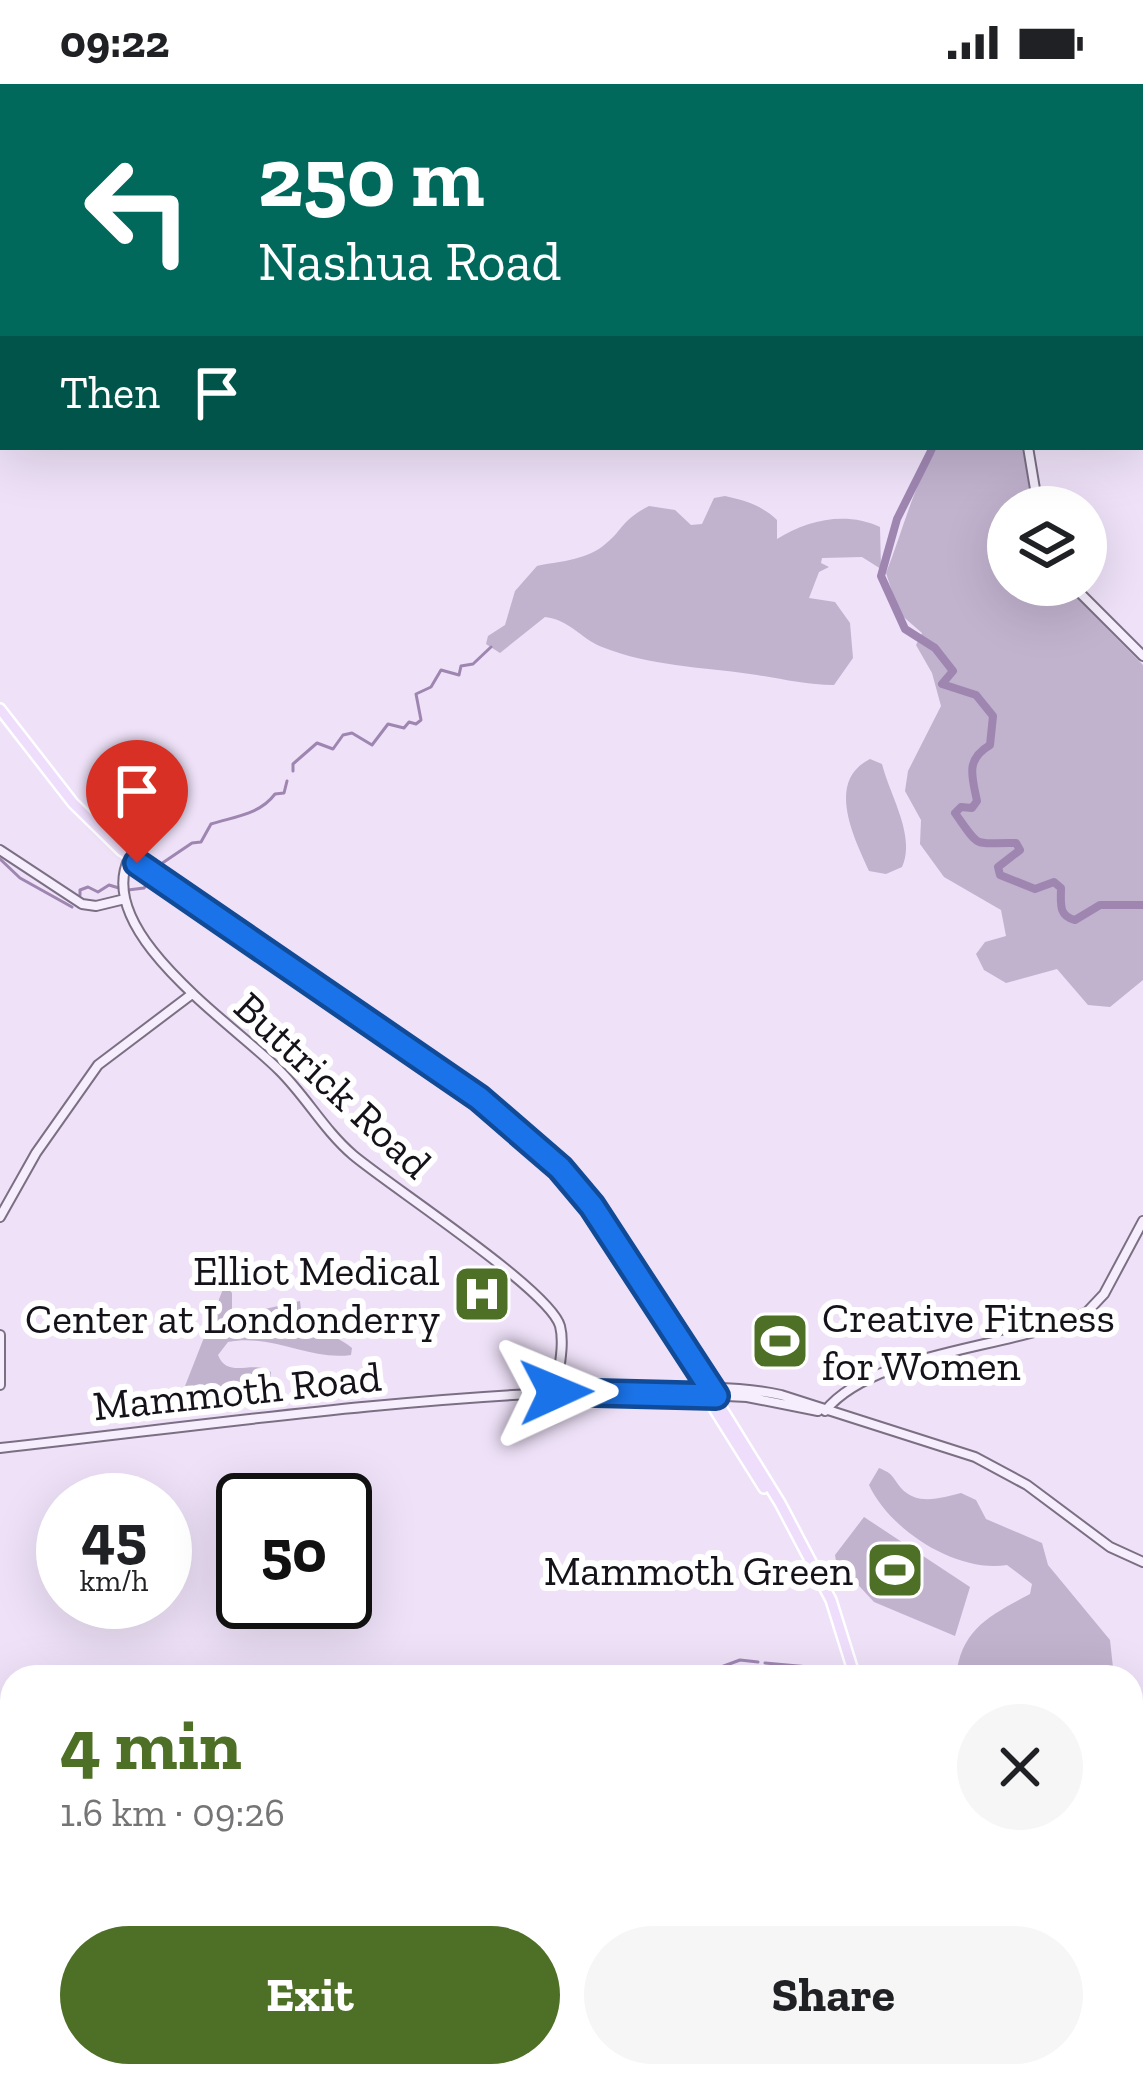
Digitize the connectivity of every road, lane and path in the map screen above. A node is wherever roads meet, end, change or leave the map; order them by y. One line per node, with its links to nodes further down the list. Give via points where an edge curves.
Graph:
1 (1028, 450): 2 (street)
2 (1034, 486)
3 (1093, 606): 4 (street)
4 (1143, 656)
5 (0, 709): 7 (main road, via 73,802)
6 (0, 850): 8 (street, via 82,904)
7 (129, 857): 8 (street); 14 (main road, via 460,1085 551,1162 592,1206)
8 (124, 899): 9 (street, Buttrick Road)
9 (192, 994): 10 (street, via 98,1065); 15 (street, Buttrick Road, via 278,1068 341,1145 543,1302 560,1327)
10 (0, 1217)
11 (1143, 1221): 16 (street, via 1087,1312 894,1371)
12 (0, 1334): 13 (street)
13 (0, 1385)
14 (708, 1391): 15 (street, Mammoth Road); 16 (street, Mammoth Road); 19 (main road, via 831,1600)
15 (556, 1392): 17 (street, Mammoth Road)
16 (825, 1411): 18 (street, Mammoth Road, via 975,1456)
17 (0, 1448)
18 (1143, 1562)
19 (851, 1665)

